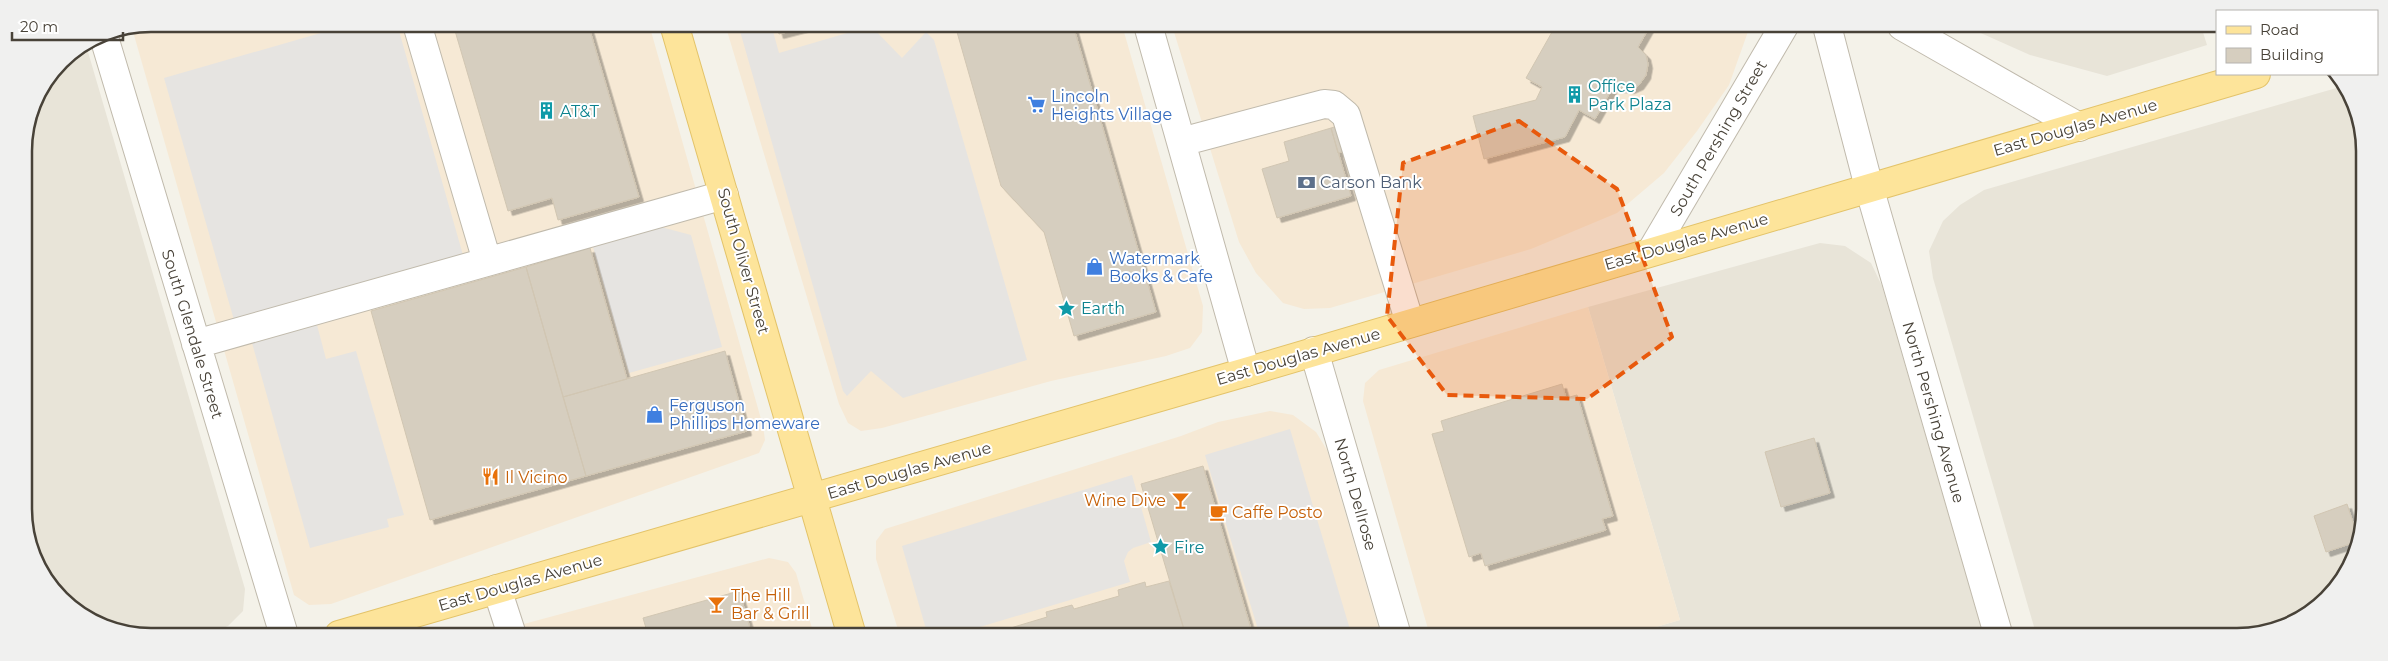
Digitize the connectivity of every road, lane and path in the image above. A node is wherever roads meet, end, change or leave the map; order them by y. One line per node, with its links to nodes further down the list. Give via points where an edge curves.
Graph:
1 (1780, 32): 13 (street, South Pershing Street)
2 (1829, 32): 11 (street)
3 (1913, 32): 9 (street)
4 (420, 33): 14 (street)
5 (677, 33): 12 (main road, South Oliver Street)
6 (1150, 33): 10 (street)
7 (105, 42): 16 (street, South Glendale Street)
8 (2253, 75): 9 (main road, East Douglas Avenue)
9 (2079, 127): 11 (main road, East Douglas Avenue)
10 (1181, 142): 15 (street, via 1324,104 1334,105 1346,115); 18 (street)
11 (1868, 187): 13 (main road, East Douglas Avenue); 26 (street, North Pershing Avenue)
12 (724, 194): 14 (street); 19 (main road, South Oliver Street)
13 (1652, 250): 15 (main road, East Douglas Avenue)
14 (487, 261): 16 (street)
15 (1410, 323): 17 (main road, East Douglas Avenue)
16 (196, 344): 21 (street, South Glendale Street)
17 (1314, 351): 18 (main road, East Douglas Avenue); 25 (street, North Dellrose)
18 (1246, 372): 19 (main road, East Douglas Avenue)
19 (813, 498): 20 (main road, East Douglas Avenue); 24 (main road, South Oliver Street)
20 (497, 590): 22 (main road, East Douglas Avenue); 23 (street)
21 (282, 628)
22 (364, 628)
23 (510, 628)
24 (850, 628)
25 (1395, 628)
26 (1996, 628)

